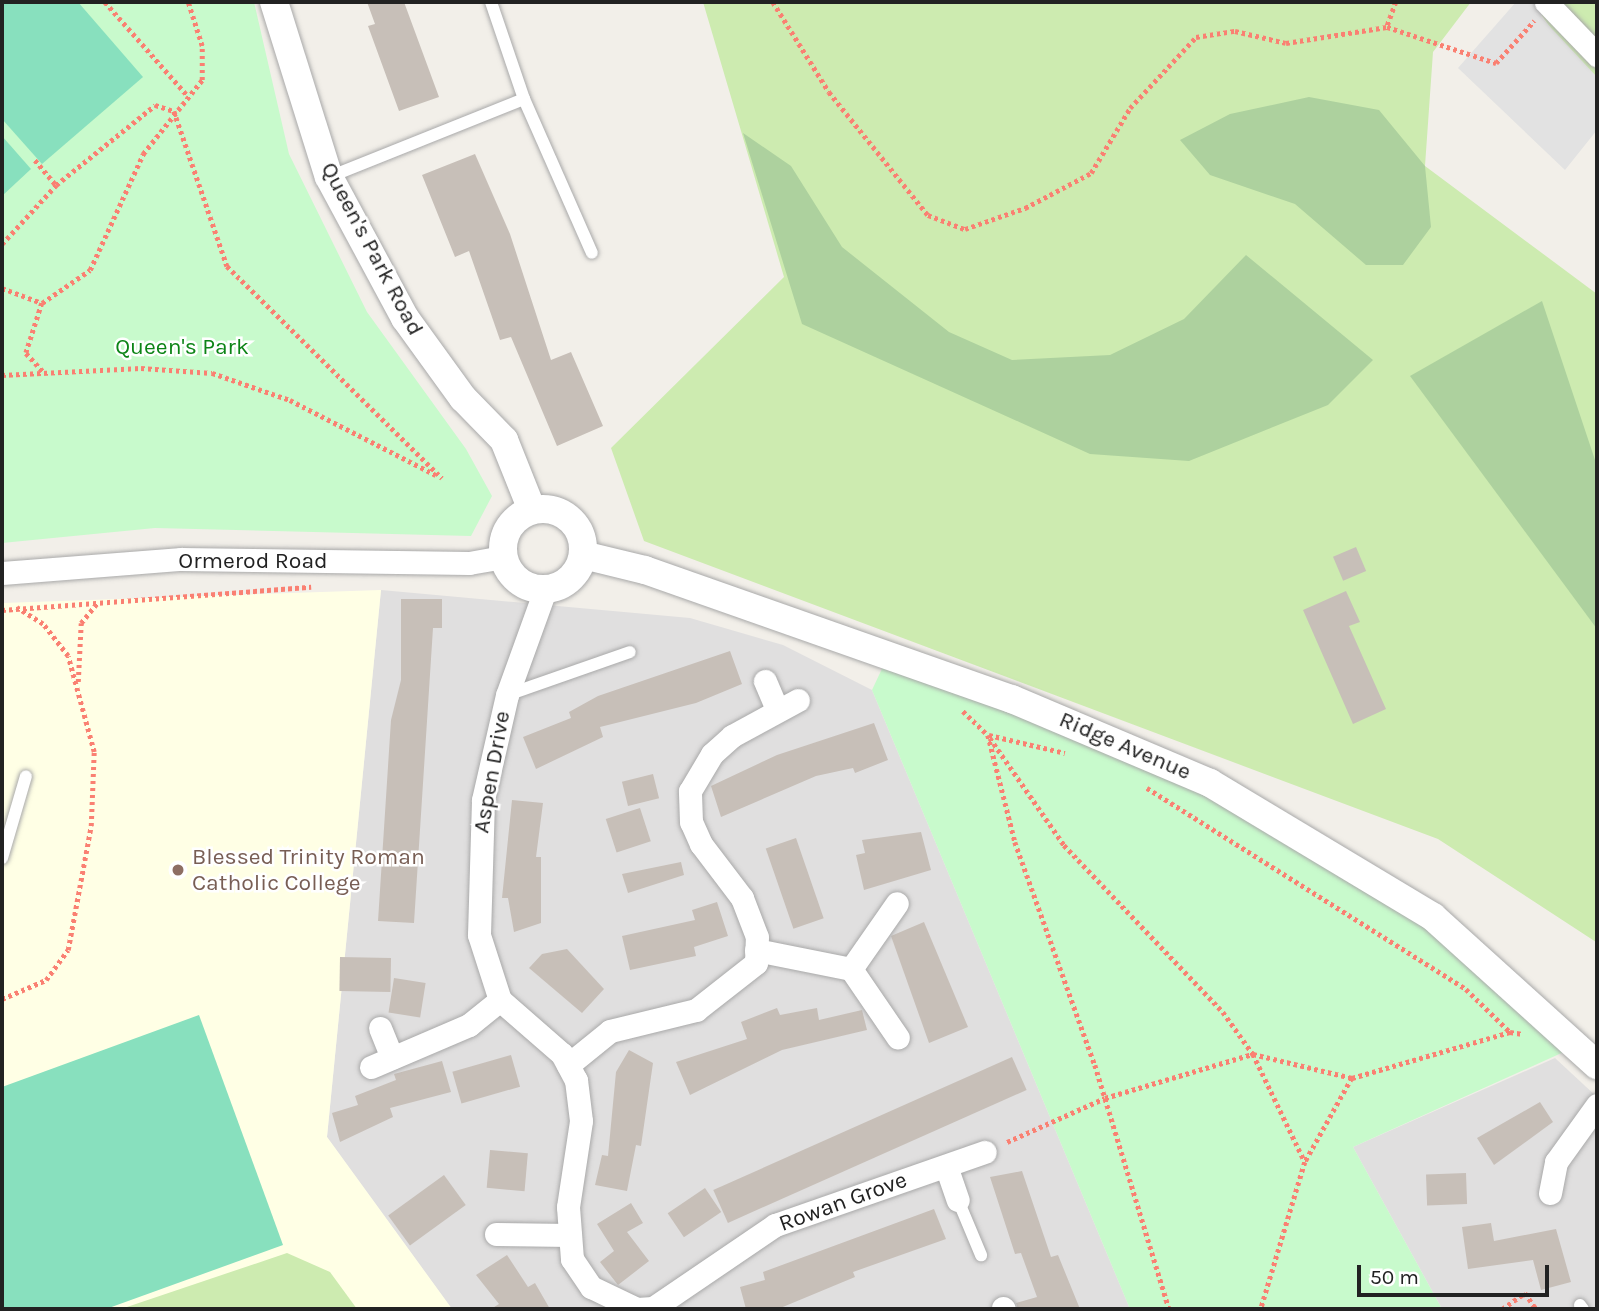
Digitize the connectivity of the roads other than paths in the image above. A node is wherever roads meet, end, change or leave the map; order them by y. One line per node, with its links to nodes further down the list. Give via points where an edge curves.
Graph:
1 (274, 2): 6 (street, Queen's Park Road)
2 (491, 2): 5 (lane)
3 (1548, 4): 4 (street)
4 (1597, 55)
5 (524, 99): 6 (lane); 7 (lane)
6 (329, 177): 8 (street, Queen's Park Road, via 405,318 463,398 505,440)
7 (592, 253)
8 (532, 510): 9 (street, via 570,518); 10 (street, via 505,533)
9 (583, 555): 12 (street, via 570,579); 26 (street, Ridge Avenue, via 645,570 1012,699 1210,783 1433,917)
10 (503, 557): 11 (street, Ormerod Road, via 469,563 181,559); 12 (street, via 523,584)
11 (2, 573)
12 (545, 590): 15 (street, Aspen Drive)
13 (630, 652): 15 (lane)
14 (765, 681): 19 (street, via 788,705 712,754 690,791 691,821 742,898)
15 (507, 695): 21 (street, Aspen Drive, via 483,800 476,877 479,935)
16 (26, 776): 17 (lane)
17 (2, 858)
18 (897, 903): 20 (street)
19 (757, 950): 20 (street); 25 (street, via 756,963 696,1010 610,1031)
20 (851, 969): 23 (street)
21 (500, 1000): 24 (street, via 469,1025); 25 (street, Aspen Drive)
22 (380, 1028): 24 (street)
23 (898, 1038)
24 (392, 1058): 27 (street)
25 (568, 1065): 34 (street, via 581,1121)
26 (1597, 1065)
27 (371, 1067)
28 (1597, 1105): 31 (street, via 1556,1161)
29 (985, 1152): 30 (street, Rowan Grove)
30 (946, 1166): 32 (street); 36 (street, Rowan Grove, via 775,1225 653,1308)
31 (1550, 1193)
32 (958, 1200): 35 (lane)
33 (496, 1234): 34 (street)
34 (570, 1235): 36 (street, via 572,1259 591,1287)
35 (981, 1255)
36 (637, 1309)

